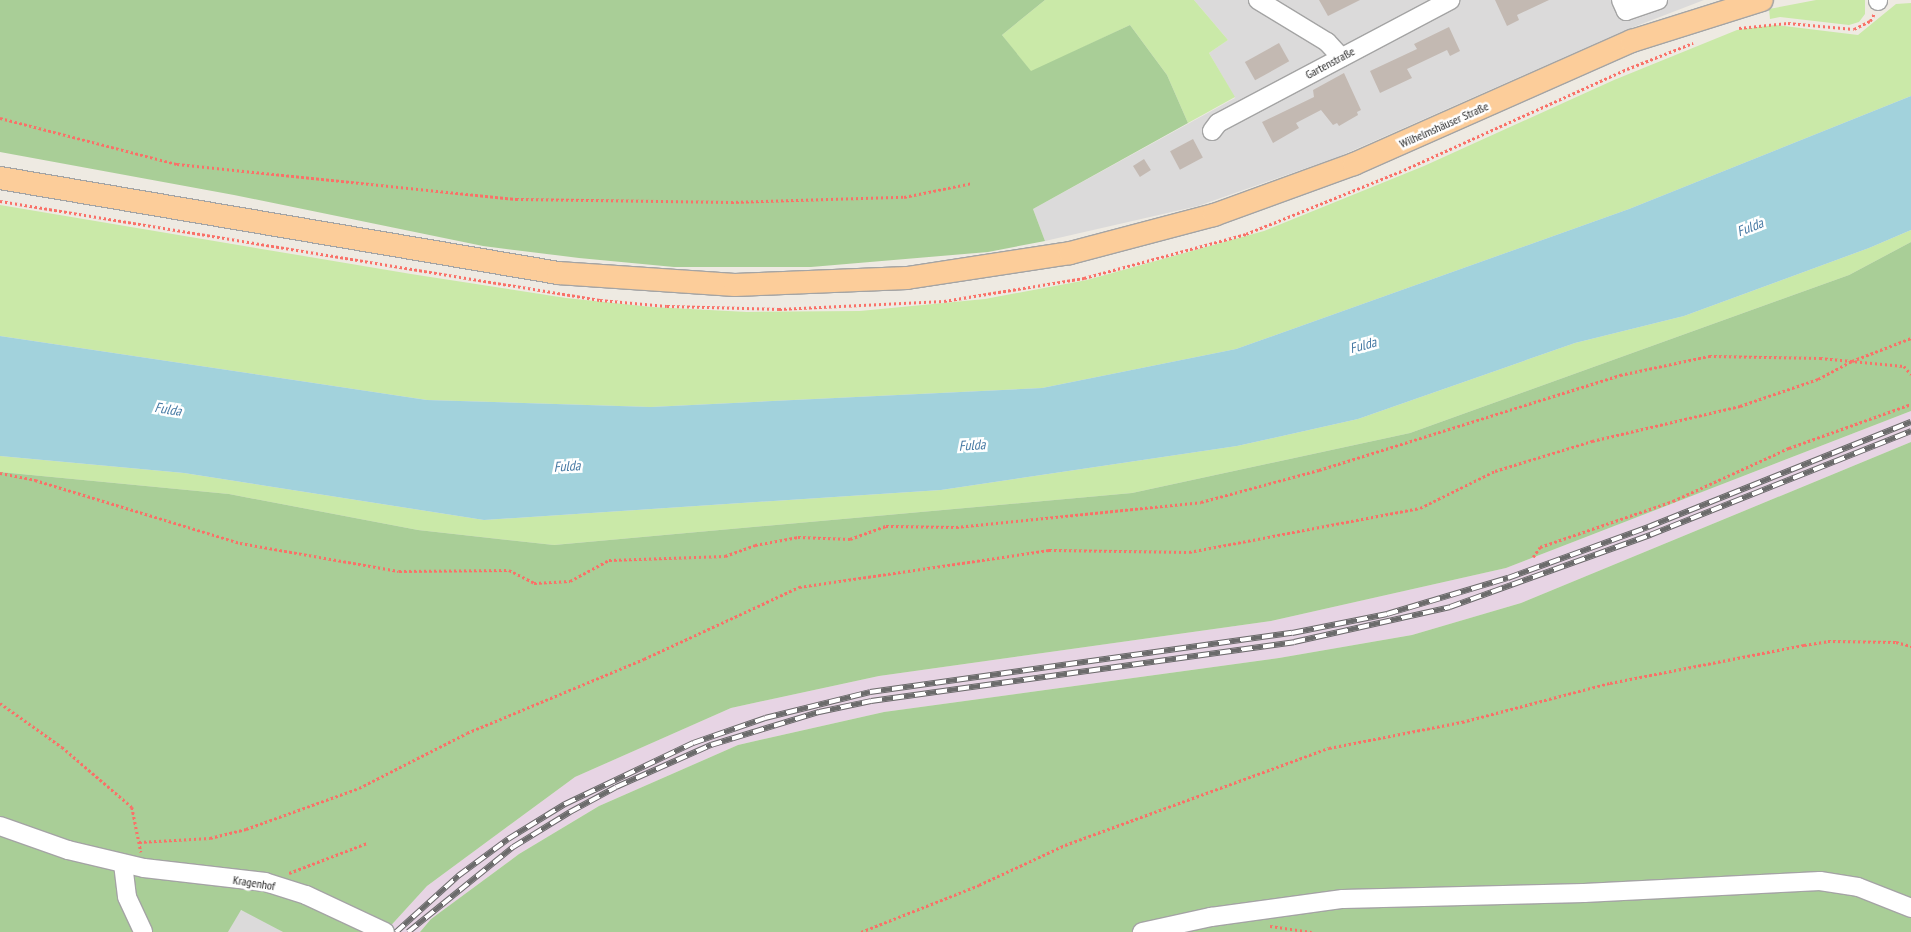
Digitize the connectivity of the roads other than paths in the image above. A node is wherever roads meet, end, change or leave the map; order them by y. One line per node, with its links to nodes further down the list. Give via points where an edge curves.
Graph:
1 (1258, 0): 6 (street, via 1327,42)
2 (1450, 0): 6 (street, Gartenstraße)
3 (1621, 0): 4 (street, via 1626,11)
4 (1658, 0)
5 (1762, 0): 8 (main road, Wilhelmshäuser Straße, via 1632,41 1307,183 1214,215 1123,241 1016,263 907,278 794,285 676,283 558,272)
6 (1341, 57): 7 (street, Gartenstraße, via 1218,123)
7 (1212, 131)
8 (0, 178)
9 (0, 826): 10 (street, Kragenhof, via 30,838)
10 (123, 864): 12 (street, via 127,897); 13 (street, Kragenhof, via 265,882 306,895)
11 (1911, 908): 14 (street, via 1858,887 1820,881 1584,893 1343,898 1212,917)
12 (144, 932)
13 (385, 932)
14 (1142, 932)

